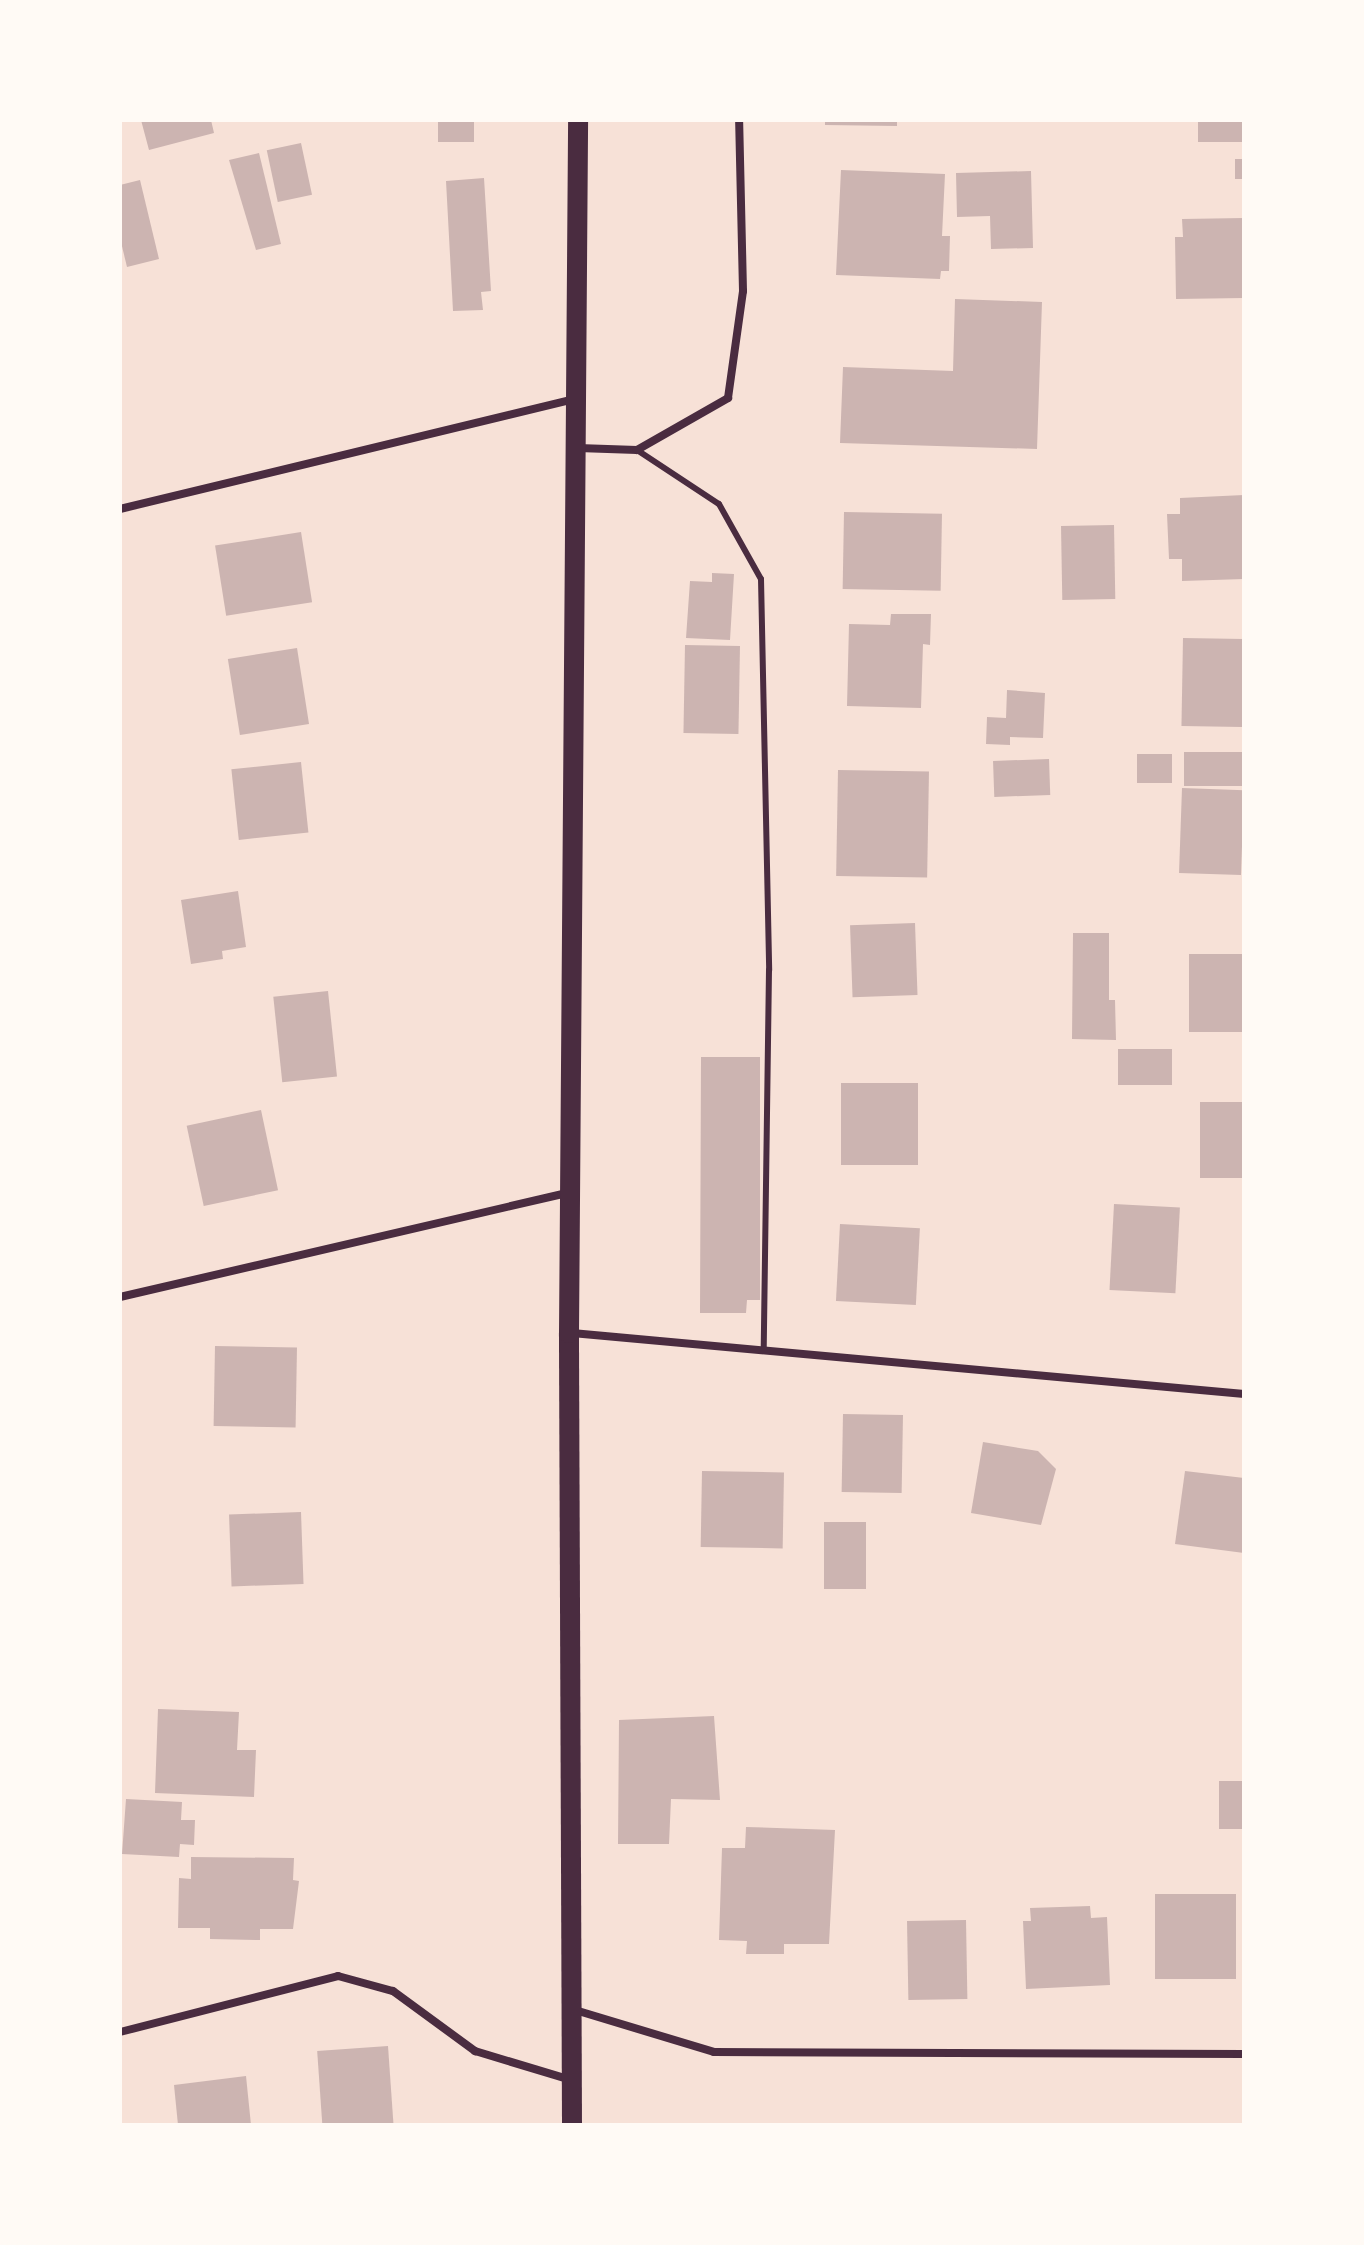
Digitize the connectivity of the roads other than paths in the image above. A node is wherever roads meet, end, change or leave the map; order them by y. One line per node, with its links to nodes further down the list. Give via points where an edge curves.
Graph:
1 (578, 120): 3 (main road)
2 (739, 120): 5 (street, via 743,291 728,398)
3 (578, 398): 4 (main road); 6 (street)
4 (577, 448): 5 (street); 7 (main road)
5 (637, 450): 10 (lane, via 719,504 761,579 769,970)
6 (120, 509)
7 (573, 1192): 8 (street); 9 (main road)
8 (120, 1297)
9 (569, 1333): 10 (street); 12 (main road)
10 (764, 1350): 11 (street)
11 (1244, 1394)
12 (570, 2009): 14 (street, via 714,2052); 15 (main road)
13 (120, 2032): 15 (street, via 338,1976 393,1991 475,2051)
14 (1244, 2054)
15 (572, 2080): 16 (main road)
16 (572, 2125)

